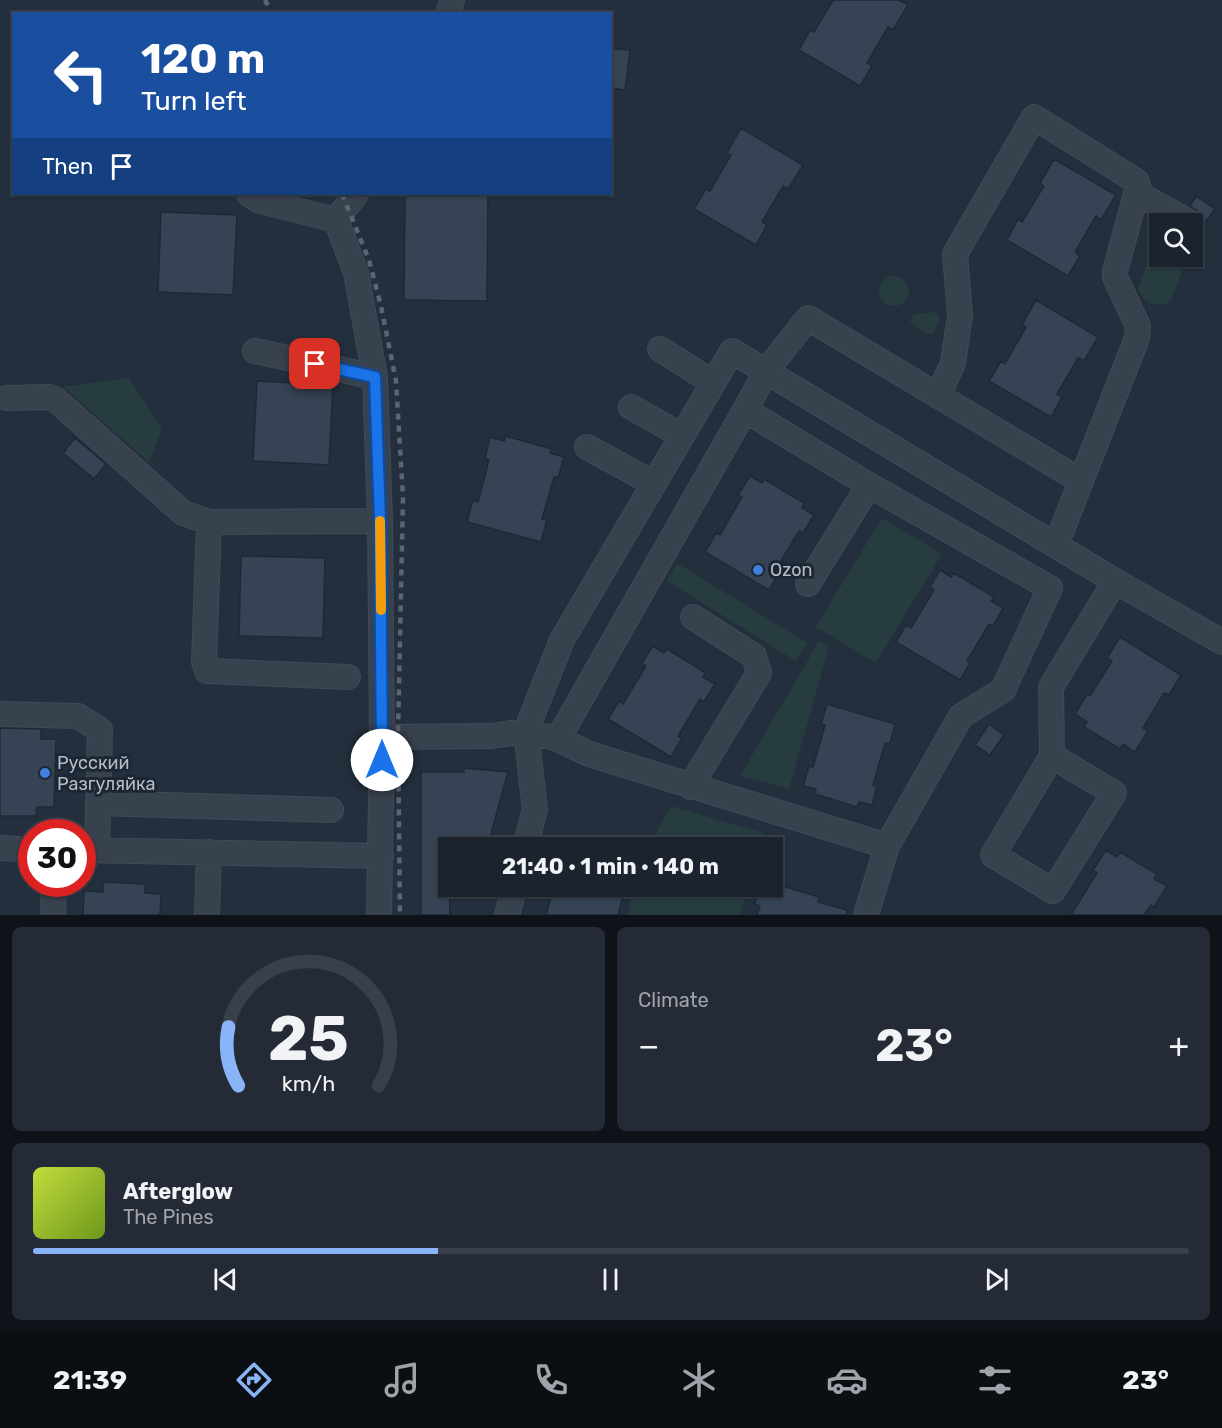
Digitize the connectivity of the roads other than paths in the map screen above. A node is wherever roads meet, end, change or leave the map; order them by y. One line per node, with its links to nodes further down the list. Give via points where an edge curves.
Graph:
1 (1137, 193): 4 (street); 11 (street, via 1137,182 1133,179 1034,117 955,254 960,315 953,363); 17 (street, via 1115,271 1138,332)
2 (251, 195): 5 (street, via 260,201)
3 (355, 195): 5 (street)
4 (1172, 213)
5 (336, 220): 9 (street, via 356,273)
6 (660, 349): 10 (street)
7 (255, 351): 9 (street)
8 (767, 370): 10 (street, via 732,351); 11 (street, via 808,318); 14 (street); 22 (street)
9 (375, 377): 20 (street)
10 (712, 382): 15 (street)
11 (938, 396): 17 (street)
12 (6, 398): 21 (street, via 55,399 183,513)
13 (631, 407): 15 (street)
14 (745, 410): 19 (street); 31 (street)
15 (681, 435): 18 (street)
16 (587, 447): 18 (street)
17 (1081, 481): 22 (street)
18 (653, 483): 29 (street, via 562,640)
19 (869, 485): 24 (street); 38 (street, via 1050,588 1003,690 961,716)
20 (380, 521): 21 (street); 30 (street)
21 (208, 522): 27 (street, via 204,662 207,671)
22 (1056, 545): 23 (street)
23 (1115, 581): 26 (street); 32 (street, via 1052,687)
24 (808, 584)
25 (693, 617): 33 (street, via 754,656 759,673)
26 (1222, 642)
27 (348, 677)
28 (0, 714): 34 (street, via 78,716 100,730)
29 (526, 731): 30 (street, via 491,736); 31 (street); 37 (street, via 535,809)
30 (382, 737): 43 (street)
31 (558, 739): 33 (street, via 589,754)
32 (1052, 756): 32 (street, via 993,855 1053,891 1114,793)
33 (690, 786): 38 (street)
34 (98, 803): 35 (street); 36 (street)
35 (331, 810)
36 (95, 819)
37 (528, 837)
38 (886, 846): 50 (street)
39 (0, 848): 40 (street)
40 (18, 849)
41 (96, 850): 42 (street)
42 (209, 852): 43 (street); 47 (street)
43 (381, 856): 48 (street)
44 (54, 897): 46 (street)
45 (512, 897): 49 (street)
46 (53, 915)
47 (207, 915)
48 (379, 915)
49 (507, 915)
50 (866, 915)

